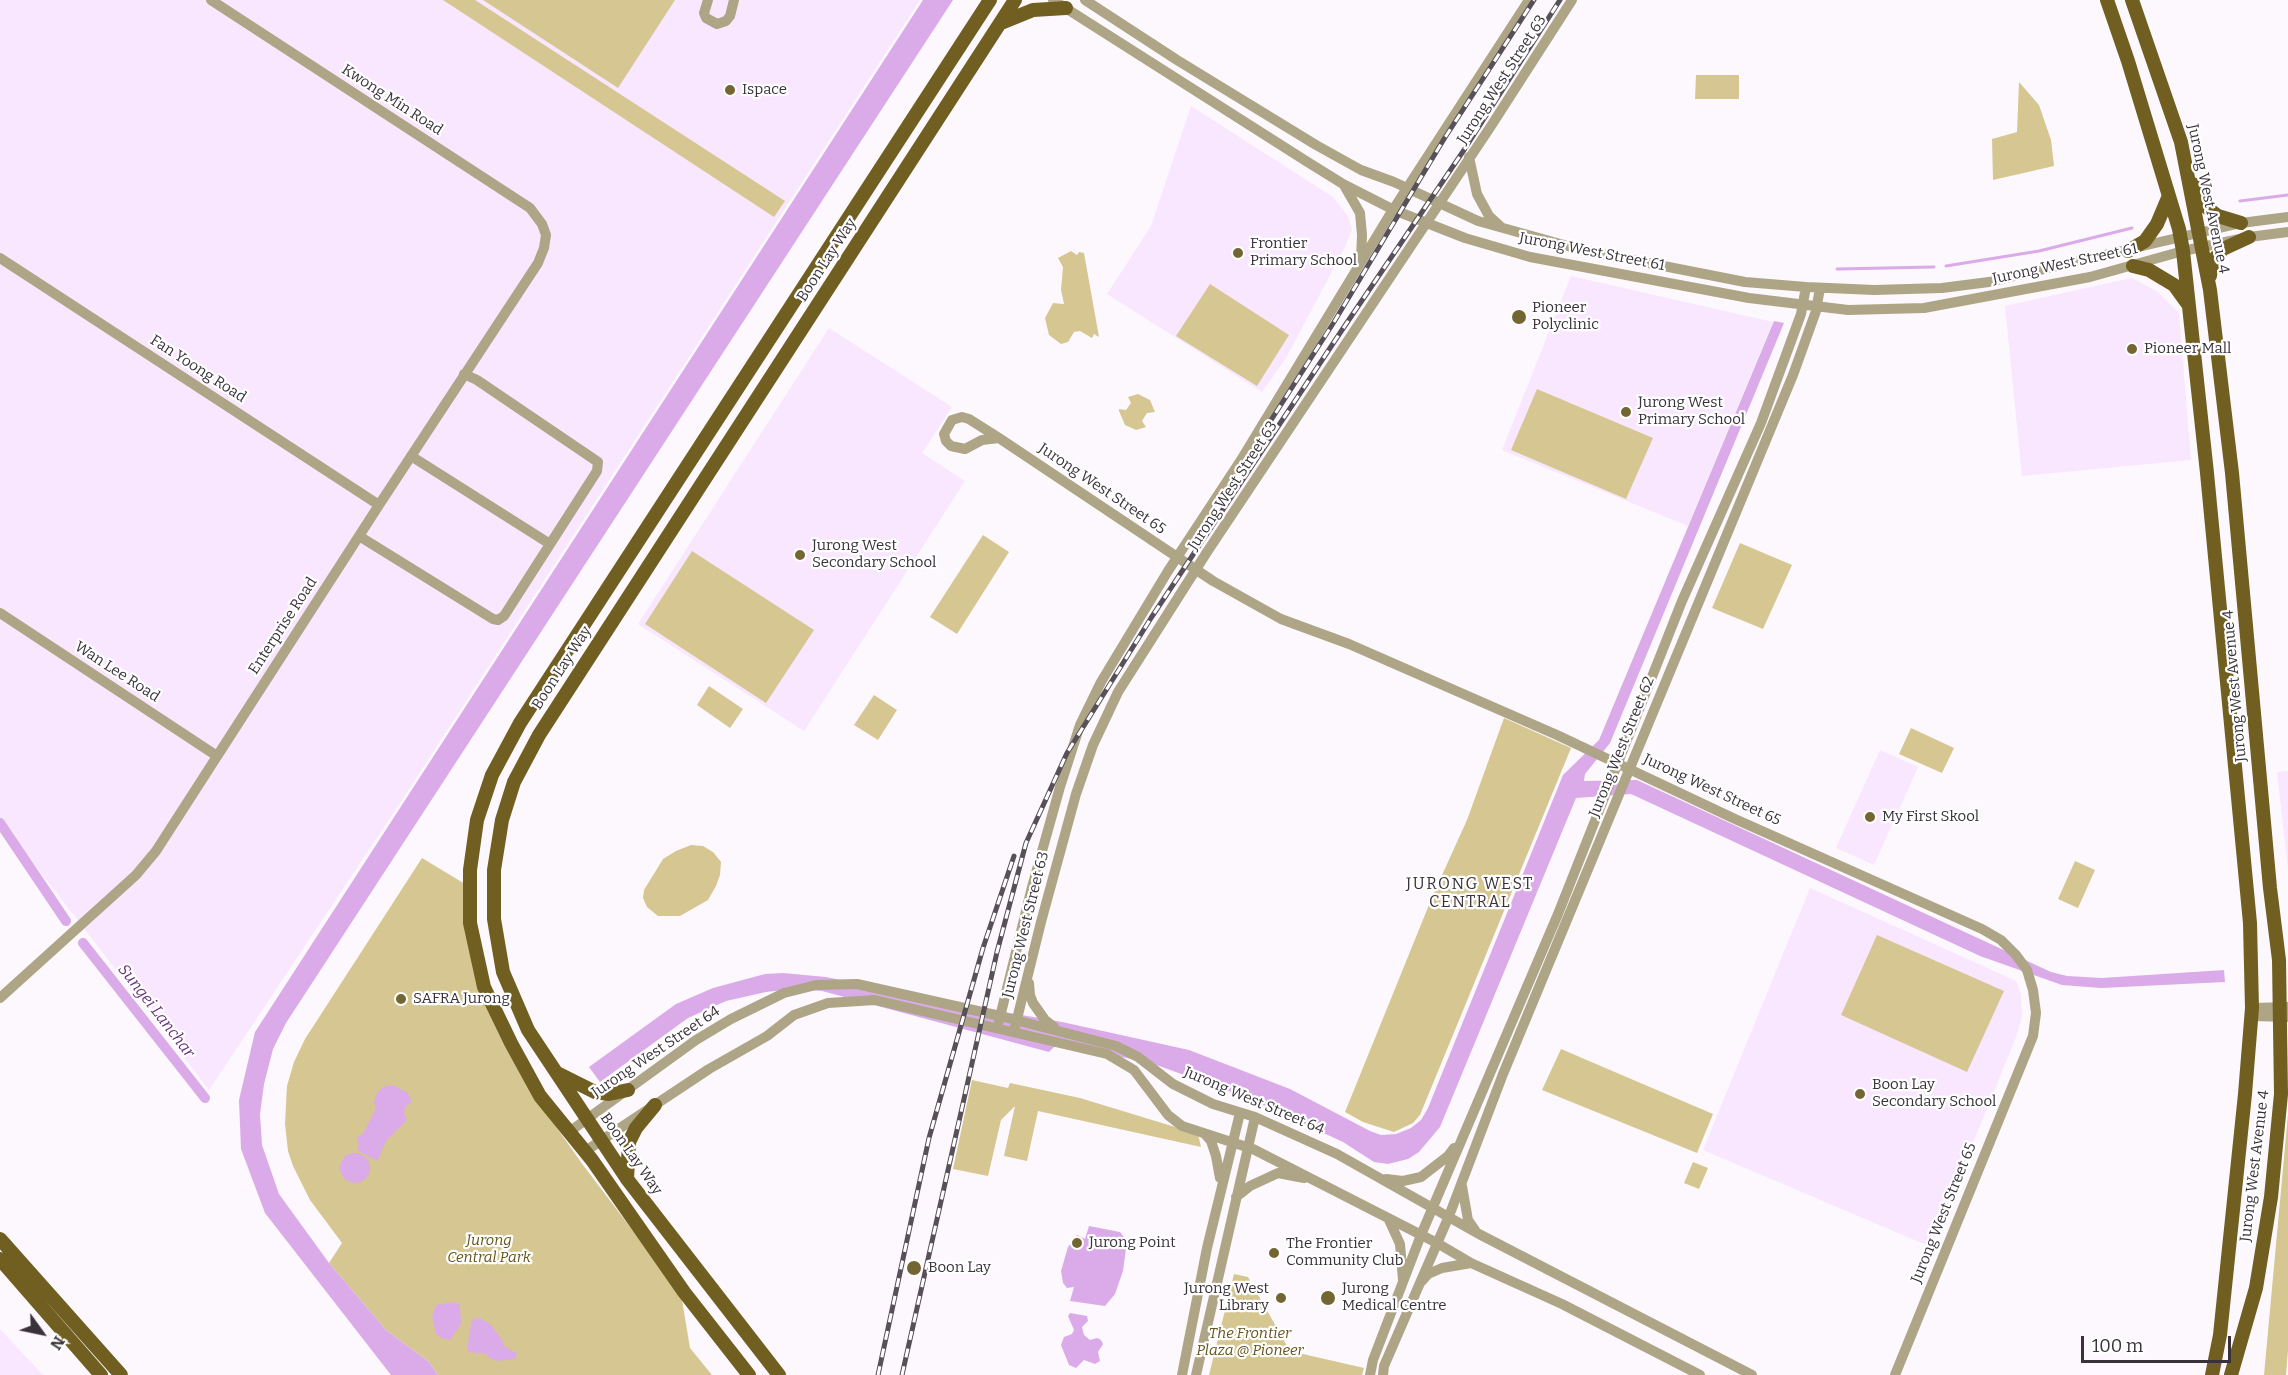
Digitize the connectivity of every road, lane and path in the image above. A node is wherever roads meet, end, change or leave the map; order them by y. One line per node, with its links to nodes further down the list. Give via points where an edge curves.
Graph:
1 (211, 0): 27 (street, Kwong Min Road, via 530,208)
2 (708, 0): 3 (street, via 704,13 717,24 730,16)
3 (734, 0)
4 (990, 0): 70 (main road, Boon Lay Way, via 520,723 492,775 477,820 470,870 472,933 484,987 502,1024 540,1096)
5 (1015, 0): 13 (main road, Boon Lay Way)
6 (1053, 0): 12 (street, Jurong West Street 61)
7 (1085, 0): 17 (street, Jurong West Street 61, via 1316,145)
8 (1528, 0): 17 (street, Jurong West Street 63)
9 (1572, 0): 14 (street, Jurong West Street 63)
10 (2107, 0): 18 (main road, Jurong West Avenue 4)
11 (2132, 0): 15 (main road, Jurong West Avenue 4, via 2172,111)
12 (1066, 8): 13 (main road, via 1033,10); 16 (street, Jurong West Street 61)
13 (999, 24): 64 (main road, Boon Lay Way, via 539,735 514,782 502,820 494,870 494,919 507,983 528,1030)
14 (1469, 157): 19 (street, Jurong West Street 63); 24 (street, via 1477,194 1489,216)
15 (2188, 177): 22 (main road, via 2206,207 2218,216); 26 (main road, Jurong West Avenue 4)
16 (1343, 184): 20 (street, Jurong West Street 61); 33 (street, via 1360,213)
17 (1407, 189): 19 (street, Jurong West Street 61); 20 (street, Jurong West Street 63)
18 (2168, 198): 29 (main road, Jurong West Avenue 4); 31 (main road, via 2145,241)
19 (1438, 204): 23 (street, Jurong West Street 63); 24 (street, Jurong West Street 61)
20 (1394, 210): 23 (street, Jurong West Street 61); 33 (street, Jurong West Street 63)
21 (2288, 217): 22 (street)
22 (2241, 223): 26 (street)
23 (1425, 224): 39 (street, Jurong West Street 61, via 1530,257); 48 (street, Jurong West Street 63)
24 (1504, 230): 35 (street, Jurong West Street 61, via 1582,250 1745,282)
25 (2288, 232): 28 (street)
26 (2199, 233): 29 (street); 30 (main road, Jurong West Avenue 4)
27 (546, 235): 41 (street, Enterprise Road, via 538,263)
28 (2249, 237): 30 (street); 37 (main road, via 2223,249 2216,257)
29 (2182, 245): 30 (street); 31 (street, Jurong West Street 61); 34 (street, Jurong West Street 61); 38 (main road, Jurong West Avenue 4)
30 (2202, 248): 37 (main road, Jurong West Avenue 4)
31 (2128, 251): 36 (street, Jurong West Street 61, via 1989,282 1942,288)
32 (0, 258): 44 (street, Fan Yoong Road)
33 (1361, 263): 47 (street, Jurong West Street 63, via 1241,460)
34 (2133, 266): 38 (main road, via 2149,270 2174,285); 40 (street, Jurong West Street 61, via 1924,308 1848,310)
35 (1806, 287): 36 (street, Jurong West Street 61); 39 (street, Jurong West Street 62)
36 (1820, 288): 40 (street, Jurong West Street 62)
37 (2210, 290): 53 (main road, Jurong West Avenue 4, via 2232,473)
38 (2188, 304): 57 (main road, Jurong West Avenue 4, via 2249,911)
39 (1804, 305): 40 (street, Jurong West Street 61); 51 (street, Jurong West Street 62, via 1761,423 1682,601)
40 (1817, 306): 52 (street, Jurong West Street 62, via 1793,375)
41 (464, 375): 43 (street, Enterprise Road); 46 (street, via 598,462 597,471)
42 (999, 438): 42 (street, Jurong West Street 65, via 982,440 965,450 951,446 944,434 952,420 962,417); 47 (street, Jurong West Street 65)
43 (411, 456): 44 (street, Enterprise Road); 46 (street)
44 (379, 505): 45 (street, Enterprise Road)
45 (359, 536): 46 (street, via 498,620); 50 (street, Enterprise Road)
46 (550, 544)
47 (1176, 557): 48 (street, Jurong West Street 65); 59 (street, Jurong West Street 63, via 1101,682 1080,725 1035,876)
48 (1197, 570): 51 (street, Jurong West Street 65, via 1281,619 1443,684); 54 (street, Jurong West Street 63, via 1118,692 1093,745)
49 (0, 613): 50 (street, Wan Lee Road)
50 (217, 756): 56 (street, Enterprise Road, via 147,864)
51 (1618, 763): 52 (street, Jurong West Street 65); 72 (street, Jurong West Street 62)
52 (1630, 769): 77 (street, Jurong West Street 62); 104 (street, Jurong West Street 65, via 1982,929 2001,940 2026,970 2036,1013 2033,1035)
53 (2279, 960): 55 (main road); 58 (main road, Jurong West Avenue 4)
54 (1029, 968): 60 (street, Jurong West Street 63); 61 (street, via 1033,1004)
55 (2288, 976)
56 (0, 998)
57 (2252, 1012): 58 (street); 105 (main road, Jurong West Avenue 4, via 2220,1335)
58 (2284, 1012): 63 (main road, Jurong West Avenue 4)
59 (999, 1022): 60 (street, Jurong West Street 64); 65 (street, Jurong West Street 64, via 857,984 816,985 784,993 731,1019); 66 (street, Jurong West Street 64, via 875,1000 828,1003 794,1015)
60 (1015, 1026): 61 (street, Jurong West Street 64); 71 (street, Jurong West Street 64, via 1107,1054 1134,1070 1168,1115 1182,1126)
61 (1058, 1031): 67 (street, Jurong West Street 64, via 1116,1046 1138,1057 1173,1084)
62 (2288, 1038): 63 (main road)
63 (2282, 1053): 106 (main road, Jurong West Avenue 4, via 2271,1197 2256,1288)
64 (555, 1072): 65 (main road, via 595,1092); 69 (main road, Boon Lay Way)
65 (628, 1090): 69 (street, Jurong West Street 64)
66 (655, 1105): 73 (street, Jurong West Street 64); 79 (main road, via 629,1142)
67 (1240, 1113): 68 (street, Jurong West Street 64); 74 (street)
68 (1255, 1117): 75 (street); 78 (street, Jurong West Street 64, via 1337,1154)
69 (586, 1119): 70 (street, Jurong West Street 64); 73 (main road, Boon Lay Way)
70 (569, 1132): 76 (main road, Boon Lay Way)
71 (1205, 1134): 74 (street, Jurong West Street 64); 81 (street, via 1216,1156)
72 (1462, 1138): 78 (street, via 1448,1156 1421,1177 1403,1181); 83 (street, Jurong West Street 62)
73 (600, 1141): 76 (street, Jurong West Street 64); 79 (main road, Boon Lay Way)
74 (1232, 1143): 75 (street, Jurong West Street 64); 81 (street)
75 (1248, 1148): 80 (street, Jurong West Street 64); 82 (street)
76 (584, 1152): 96 (main road, Boon Lay Way)
77 (1463, 1177): 84 (street, Jurong West Street 62); 86 (street, via 1464,1210)
78 (1377, 1178): 83 (street, Jurong West Street 64)
79 (627, 1179): 97 (main road, Boon Lay Way)
80 (1313, 1179): 82 (street, via 1278,1173); 85 (street, Jurong West Street 64)
81 (1221, 1187): 98 (street)
82 (1236, 1197): 99 (street)
83 (1434, 1208): 84 (street, Jurong West Street 64); 87 (street, Jurong West Street 62)
84 (1449, 1216): 86 (street, Jurong West Street 64); 89 (street, Jurong West Street 62)
85 (1389, 1220): 87 (street, Jurong West Street 64); 92 (street, via 1400,1244)
86 (1477, 1233): 103 (street, Jurong West Street 64)
87 (1421, 1235): 89 (street, Jurong West Street 64); 92 (street, Jurong West Street 62)
88 (0, 1239): 95 (main road)
89 (1437, 1243): 91 (street, Jurong West Street 64); 93 (street, Jurong West Street 62)
90 (0, 1258): 94 (main road)
91 (1471, 1263): 93 (street, via 1428,1274); 102 (street, Jurong West Street 64, via 1562,1304)
92 (1404, 1283): 100 (street, Jurong West Street 62)
93 (1417, 1287): 101 (street, Jurong West Street 62)
94 (101, 1375)
95 (121, 1375)
96 (749, 1375)
97 (779, 1375)
98 (1182, 1375)
99 (1196, 1375)
100 (1370, 1375)
101 (1383, 1375)
102 (1700, 1375)
103 (1752, 1375)
104 (1895, 1375)
105 (2212, 1375)
106 (2231, 1375)

